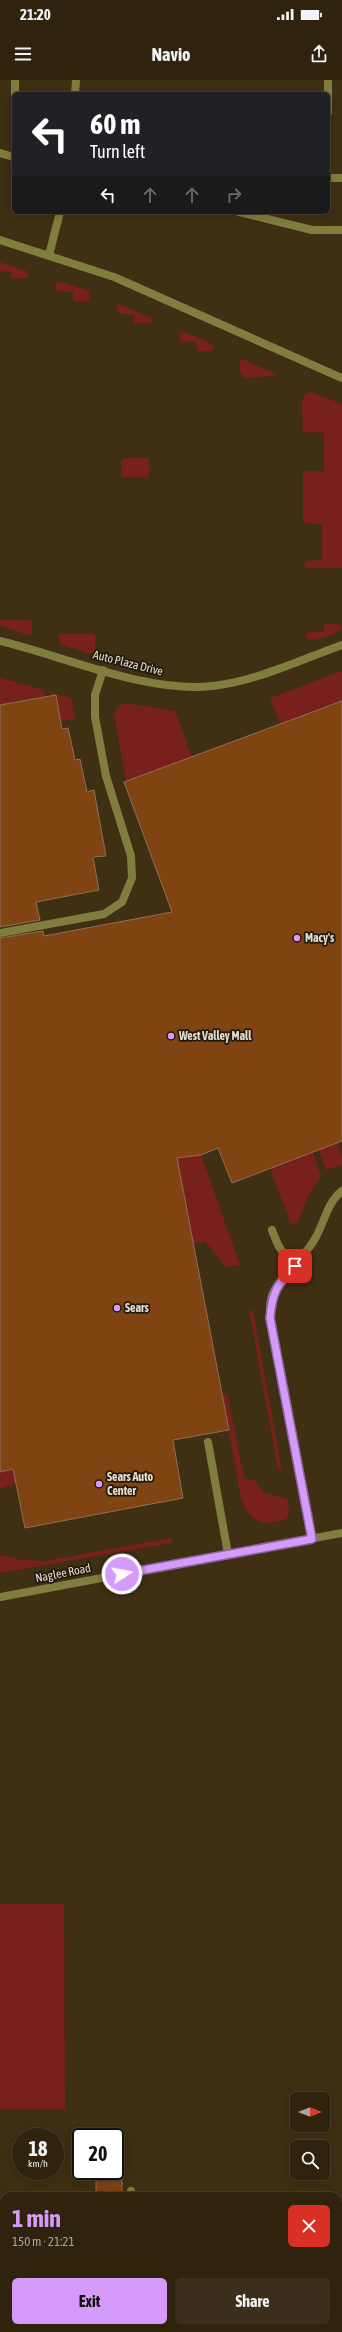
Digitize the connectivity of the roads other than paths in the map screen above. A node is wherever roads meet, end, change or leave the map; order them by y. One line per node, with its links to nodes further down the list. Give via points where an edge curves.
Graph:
1 (15, 80): 4 (lane)
2 (76, 80): 5 (lane)
3 (328, 80): 6 (lane)
4 (15, 92)
5 (75, 92)
6 (328, 92)
7 (0, 154): 8 (lane)
8 (12, 157)
9 (330, 178): 10 (lane)
10 (342, 178)
11 (59, 214): 15 (lane)
12 (247, 214): 13 (lane, via 312,230)
13 (342, 230)
14 (0, 240): 15 (lane)
15 (49, 255): 16 (lane, via 120,279)
16 (342, 378)
17 (0, 641): 19 (lane, Auto Plaza Drive)
18 (342, 646): 19 (lane, Auto Plaza Drive, via 267,673 211,687 147,683)
19 (103, 670): 20 (lane, via 95,695 95,717 106,776 131,856 132,878 122,902 104,914)
20 (0, 933)
21 (342, 1191): 23 (lane, via 332,1202 314,1241)
22 (272, 1230): 23 (lane, via 278,1246 285,1255 293,1258)
23 (303, 1257): 26 (lane, via 272,1294 270,1318)
24 (208, 1442): 27 (lane)
25 (342, 1533): 26 (lane, Naglee Road)
26 (312, 1539): 27 (lane, Naglee Road)
27 (228, 1554): 28 (lane, Naglee Road)
28 (0, 1597)

